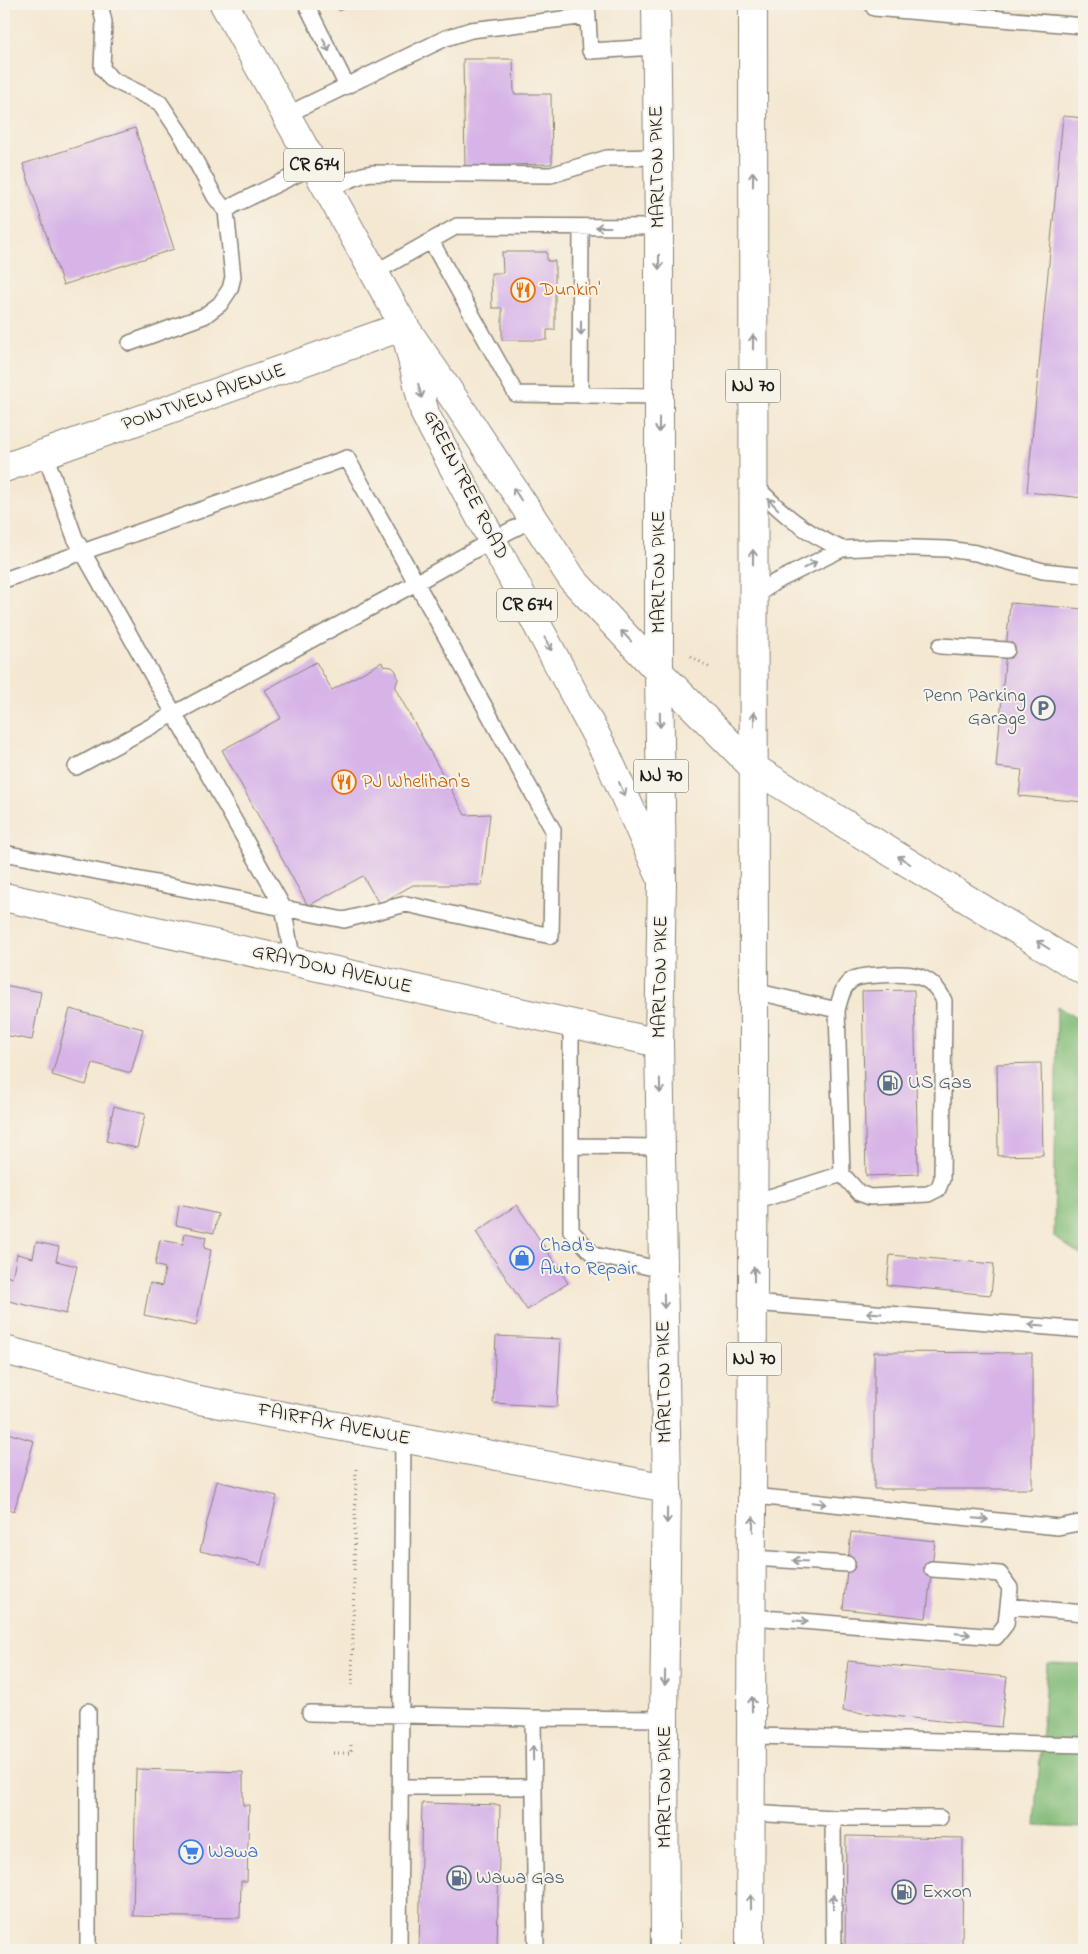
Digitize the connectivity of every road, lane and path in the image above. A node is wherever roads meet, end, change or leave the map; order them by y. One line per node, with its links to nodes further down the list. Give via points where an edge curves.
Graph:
1 (100, 4): 14 (lane, via 104,22 102,68 110,80 160,103 215,197)
2 (224, 4): 11 (main road, GREENTREE ROAD / CR 674)
3 (306, 4): 10 (lane, one-way to 10)
4 (656, 4): 9 (main road, MARLTON PIKE / NJ 70)
5 (753, 4): 25 (main road, NJ 70, one-way to 5)
6 (874, 4): 8 (lane, via 874,8)
7 (588, 10): 9 (lane, via 590,51); 10 (lane, via 471,30 446,38)
8 (1084, 26)
9 (655, 47): 12 (main road, MARLTON PIKE / NJ 70)
10 (347, 86): 11 (lane)
11 (286, 115): 13 (main road, GREENTREE ROAD / CR 674)
12 (658, 157): 13 (lane, via 607,158 551,175 372,173); 16 (main road, MARLTON PIKE / NJ 70)
13 (321, 177): 14 (lane); 18 (main road, GREENTREE ROAD / CR 674)
14 (226, 210): 20 (lane, via 233,277 230,289 220,304 204,316)
15 (581, 227): 16 (lane, one-way to 15); 17 (lane, via 457,226); 21 (lane, one-way to 21)
16 (659, 227): 22 (main road, MARLTON PIKE / NJ 70, one-way to 22)
17 (431, 241): 18 (lane); 21 (lane, via 516,394)
18 (374, 273): 19 (main road, GREENTREE ROAD / CR 674)
19 (404, 326): 23 (main road, POINTVIEW AVENUE); 26 (main road, GREENTREE ROAD / CR 674, one-way to 19); 27 (main road, GREENTREE ROAD / CR 674, one-way to 27, via 425,414)
20 (130, 343)
21 (580, 395): 22 (lane)
22 (659, 396): 38 (main road, MARLTON PIKE / NJ 70, one-way to 38)
23 (45, 454): 24 (main road, POINTVIEW AVENUE); 29 (lane)
24 (4, 468)
25 (753, 483): 28 (lane, one-way to 25, via 795,524); 33 (main road, NJ 70, one-way to 25)
26 (533, 519): 27 (lane); 38 (main road, GREENTREE ROAD / CR 674, one-way to 26, via 573,580)
27 (492, 540): 32 (lane); 43 (main road, GREENTREE ROAD / CR 674, one-way to 43, via 606,754)
28 (842, 549): 30 (lane, via 882,547 976,552 1042,571); 33 (lane, one-way to 28, via 775,582)
29 (83, 552): 31 (lane); 32 (lane, via 347,458); 39 (lane)
30 (1084, 575)
31 (4, 580)
32 (416, 583): 39 (lane); 45 (lane, via 553,830 551,936 406,904 344,920)
33 (753, 598): 41 (main road, NJ 70, one-way to 33)
34 (940, 646): 35 (lane)
35 (1007, 650)
36 (689, 655): 37 (path)
37 (710, 668)
38 (659, 672): 41 (main road, GREENTREE ROAD / CR 674); 43 (main road, MARLTON PIKE / NJ 70, one-way to 43)
39 (174, 714): 40 (lane); 45 (lane)
40 (76, 767)
41 (754, 768): 47 (main road, GREENTREE ROAD, one-way to 41); 48 (main road, NJ 70)
42 (4, 853): 45 (lane)
43 (662, 880): 51 (main road, MARLTON PIKE / NJ 70)
44 (4, 897): 46 (main road, GRAYDON AVENUE)
45 (283, 907): 46 (lane)
46 (293, 962): 50 (main road, GRAYDON AVENUE)
47 (1084, 971)
48 (754, 991): 49 (lane); 55 (main road, NJ 70)
49 (837, 1010): 54 (lane); 54 (lane, via 845,987 862,976 909,973 923,978 939,990 944,1001 942,1179 938,1189 928,1194 870,1197 859,1193)
50 (571, 1024): 51 (main road, GRAYDON AVENUE); 52 (lane)
51 (660, 1043): 53 (main road, MARLTON PIKE / NJ 70, one-way to 53)
52 (571, 1146): 53 (lane); 56 (lane, via 571,1230 594,1255)
53 (661, 1147): 56 (main road, MARLTON PIKE / NJ 70)
54 (842, 1174): 55 (lane)
55 (754, 1202): 57 (main road, NJ 70, one-way to 55)
56 (663, 1270): 62 (main road, MARLTON PIKE / NJ 70, one-way to 62)
57 (754, 1303): 58 (lane, one-way to 57); 63 (main road, NJ 70)
58 (1084, 1330)
59 (4, 1350): 60 (main road, FAIRFAX AVENUE, via 194,1399)
60 (403, 1438): 62 (main road, FAIRFAX AVENUE); 74 (lane)
61 (356, 1468): 71 (path)
62 (667, 1488): 76 (main road, MARLTON PIKE / NJ 70, one-way to 76)
63 (753, 1496): 64 (lane, one-way to 64, via 1058,1527); 65 (main road, NJ 70, one-way to 63)
64 (1084, 1522)
65 (753, 1558): 66 (lane, one-way to 65); 70 (main road, NJ 70)
66 (848, 1564)
67 (932, 1569): 68 (lane, via 1000,1574 1010,1588)
68 (1008, 1606): 69 (lane); 70 (lane, one-way to 68, via 996,1637 1006,1624)
69 (1084, 1613)
70 (752, 1617): 77 (main road, NJ 70, one-way to 70)
71 (352, 1685)
72 (88, 1711): 86 (lane)
73 (310, 1713): 74 (lane)
74 (400, 1716): 75 (lane); 81 (lane)
75 (533, 1718): 76 (lane); 82 (lane, one-way to 75)
76 (664, 1719): 89 (main road, MARLTON PIKE / NJ 70)
77 (752, 1736): 79 (lane); 83 (main road, NJ 70)
78 (351, 1743): 80 (path, via 351,1753)
79 (1084, 1745)
80 (334, 1753)
81 (400, 1787): 82 (lane); 87 (lane)
82 (533, 1787): 88 (lane)
83 (751, 1814): 84 (lane); 90 (main road, NJ 70, one-way to 83)
84 (833, 1818): 85 (lane); 91 (lane, one-way to 84)
85 (940, 1818)
86 (88, 1950)
87 (399, 1950)
88 (536, 1950)
89 (665, 1950)
90 (750, 1950)
91 (834, 1950)

